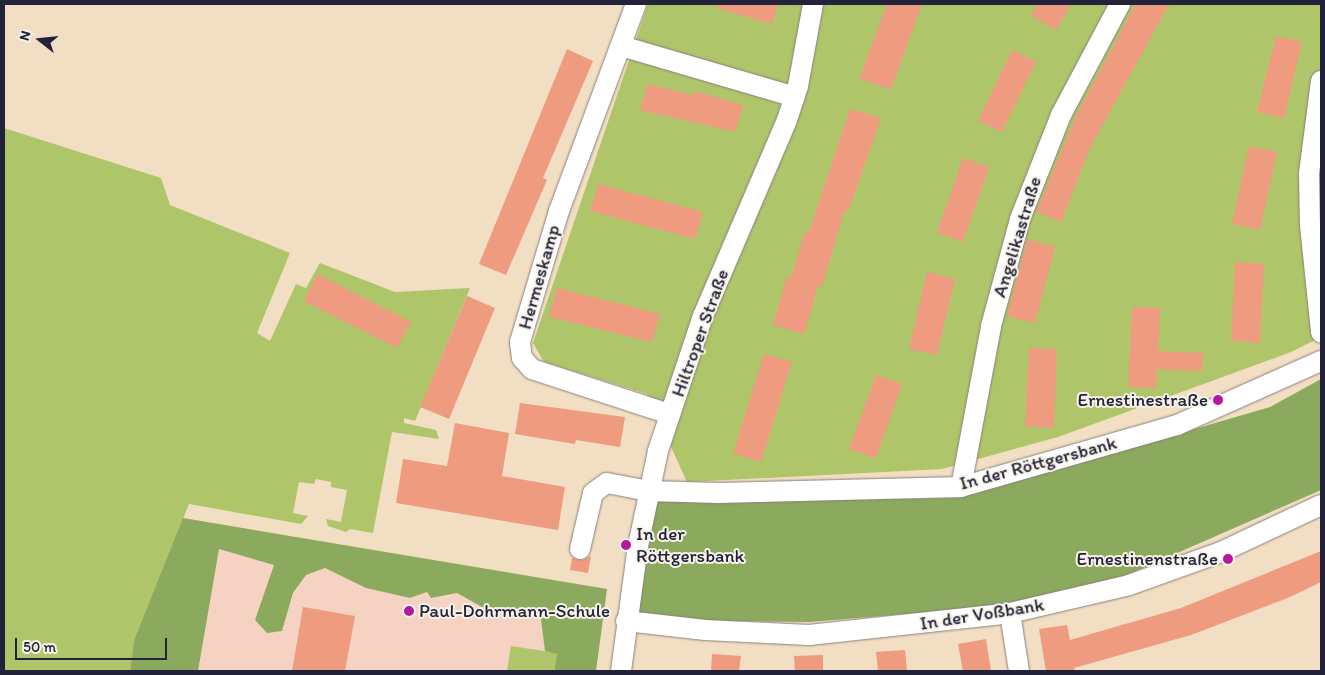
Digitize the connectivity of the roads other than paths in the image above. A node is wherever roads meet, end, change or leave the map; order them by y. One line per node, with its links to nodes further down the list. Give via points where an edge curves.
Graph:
1 (636, 4): 4 (street, Hermeskamp)
2 (813, 4): 6 (street, Hiltroper Straße)
3 (1120, 4): 10 (street, Angelikastraße, via 1061,115 1020,219 992,326)
4 (621, 46): 6 (street); 9 (street, Hermeskamp, via 559,211 520,342 522,358 532,369)
5 (1321, 81): 7 (street, via 1309,183 1312,255)
6 (795, 97): 9 (street, Hiltroper Straße, via 773,156 703,316)
7 (1321, 332)
8 (1321, 361): 10 (street, In der Röttgersbank, via 1177,424)
9 (670, 414): 11 (street, Hiltroper Straße)
10 (961, 487): 11 (street, In der Röttgersbank, via 718,493)
11 (649, 491): 13 (street, In der Röttgersbank, via 607,483 600,485 593,492); 15 (street, Hiltroper Straße)
12 (1321, 505): 14 (street, In der Voßbank, via 1221,552 1129,585)
13 (580, 549)
14 (1010, 613): 15 (street, In der Voßbank, via 808,635 706,630); 17 (street)
15 (626, 621): 16 (street, Hiltroper Straße)
16 (621, 671)
17 (1019, 671)

